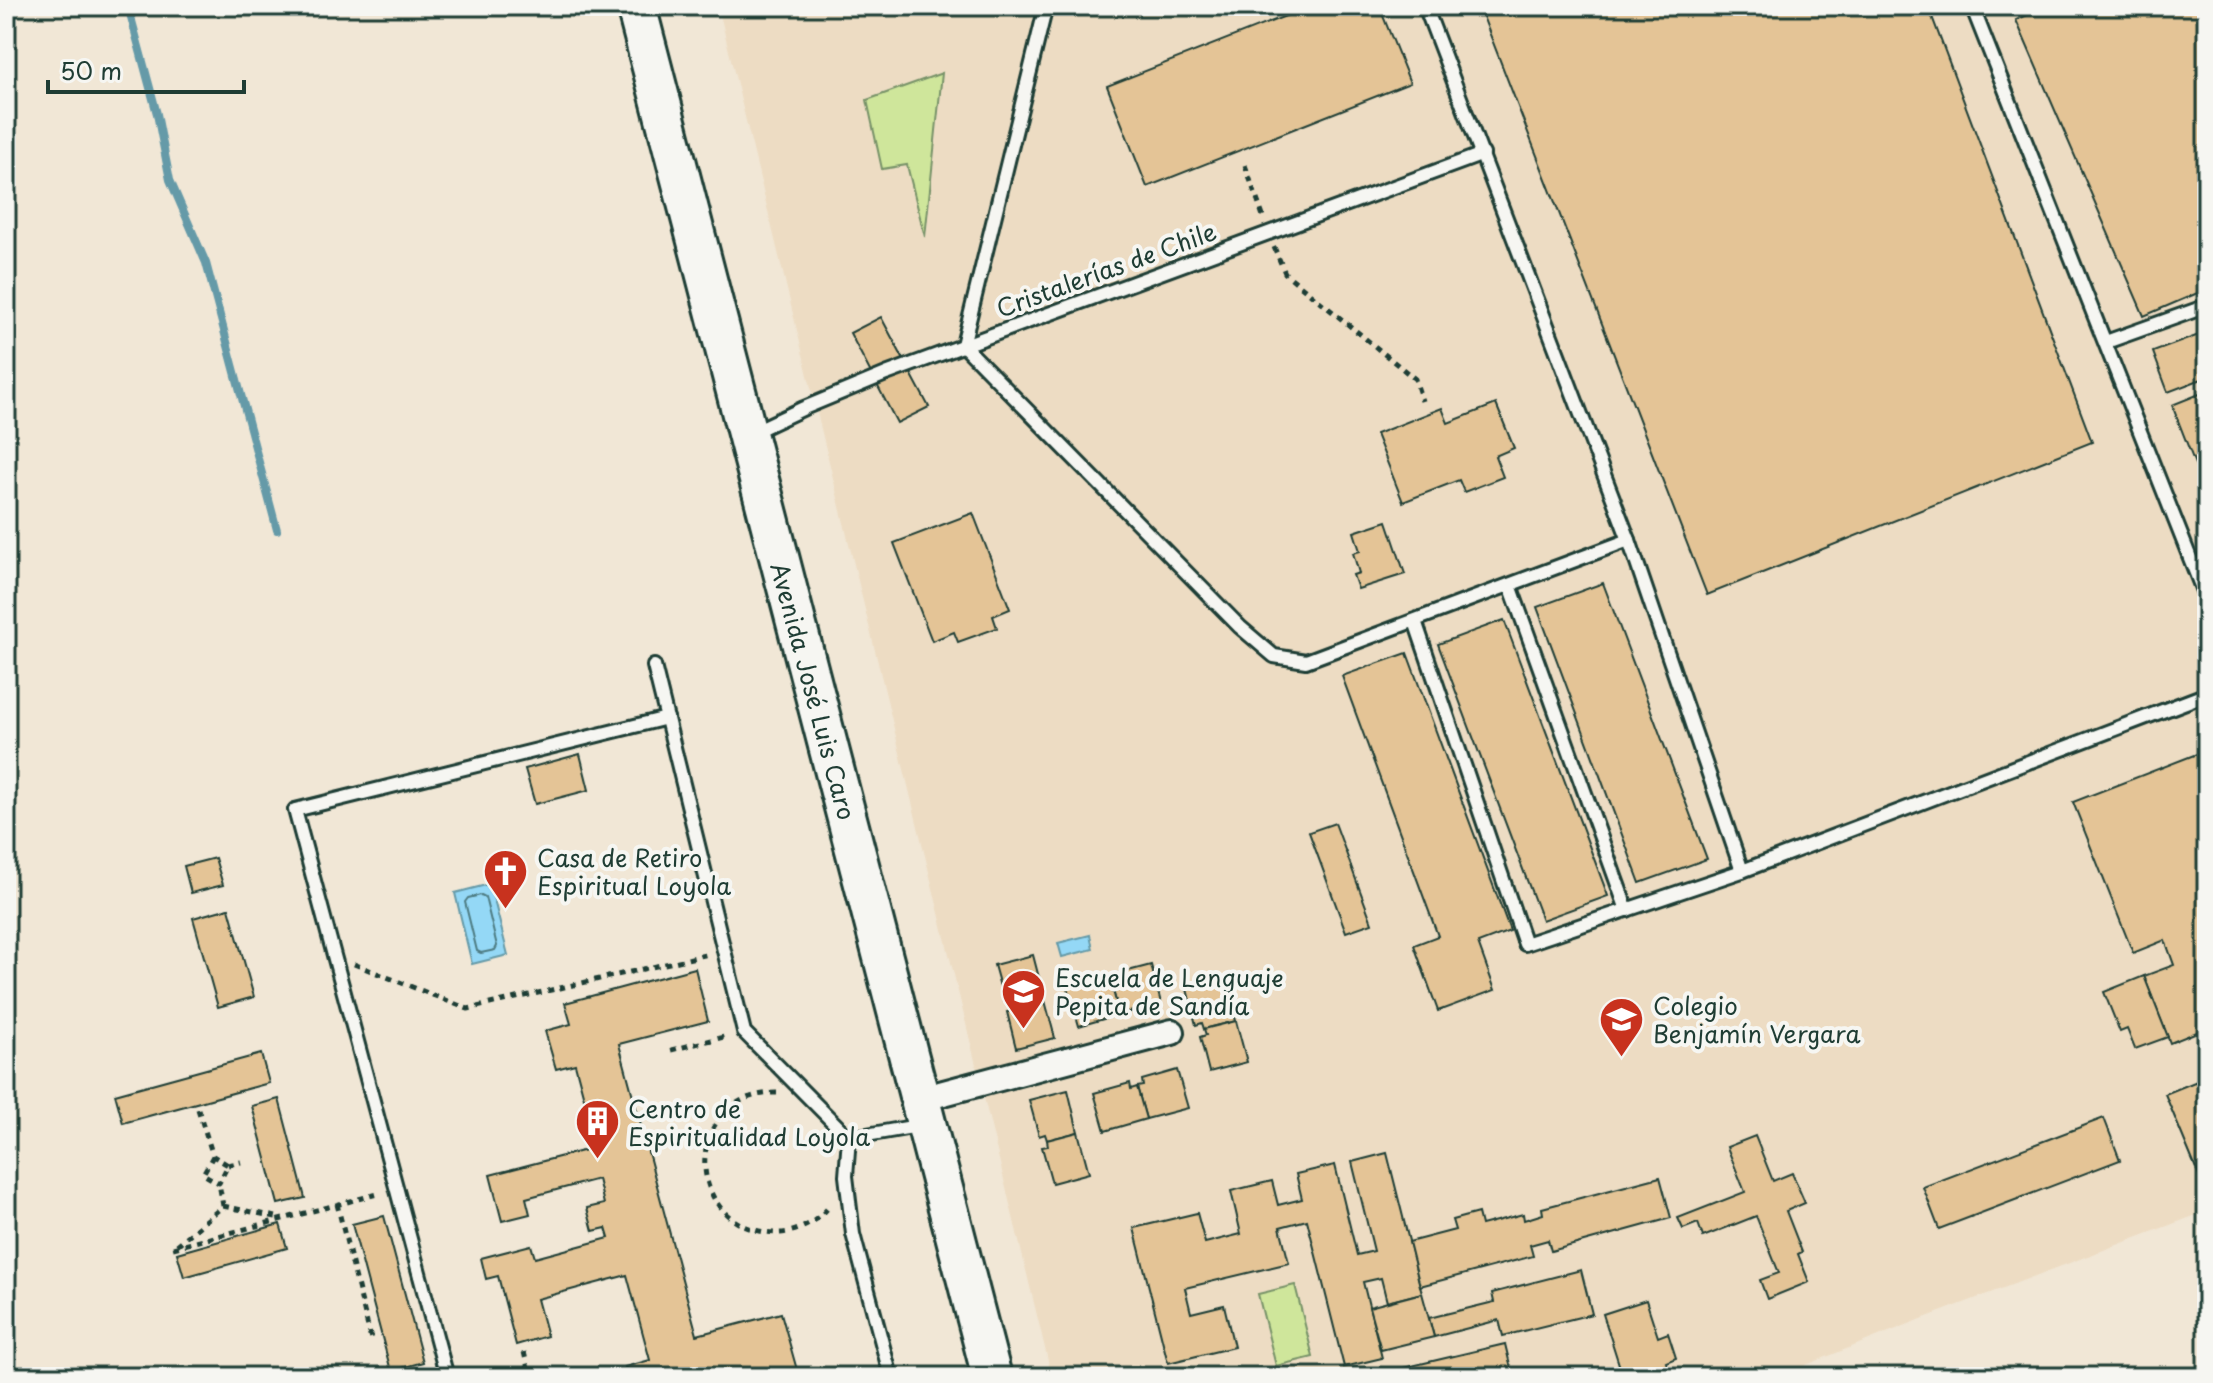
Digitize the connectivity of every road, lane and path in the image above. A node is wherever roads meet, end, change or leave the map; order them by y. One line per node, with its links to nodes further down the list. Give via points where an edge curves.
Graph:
1 (636, 6): 12 (main road, Avenida José Luis Caro)
2 (1046, 6): 10 (lane)
3 (1425, 6): 5 (lane)
4 (1972, 6): 9 (lane)
5 (1483, 154): 7 (lane, Cristalerías de Chile); 13 (lane)
6 (1245, 165): 7 (path)
7 (1269, 232): 10 (lane, Cristalerías de Chile); 11 (path, via 1285,273 1415,379)
8 (2207, 306): 9 (lane)
9 (2106, 342): 15 (lane)
10 (963, 345): 12 (lane, Cristalerías de Chile); 16 (lane, via 1274,656 1306,661)
11 (1422, 401)
12 (748, 435): 29 (main road, Avenida José Luis Caro)
13 (1629, 540): 14 (lane); 20 (lane)
14 (1510, 585): 16 (lane); 21 (lane)
15 (2207, 601)
16 (1415, 621): 21 (lane, via 1525,944)
17 (654, 666): 19 (lane)
18 (2207, 694): 20 (lane)
19 (667, 718): 22 (lane); 23 (lane, via 295,810)
20 (1742, 871): 21 (lane)
21 (1627, 910)
22 (723, 951): 23 (path, via 468,1009); 24 (lane)
23 (334, 956): 36 (lane)
24 (744, 1032): 26 (path); 27 (lane)
25 (1172, 1032): 29 (street)
26 (671, 1050)
27 (818, 1106): 30 (lane); 34 (path, via 774,1092 730,1107 705,1145 703,1169 709,1191 740,1225 786,1233 826,1211)
28 (198, 1109): 31 (path)
29 (924, 1112): 30 (lane); 45 (main road, Avenida José Luis Caro)
30 (849, 1138): 34 (lane)
31 (213, 1156): 33 (path); 35 (path, via 203,1174)
32 (241, 1162): 33 (path)
33 (228, 1165): 35 (path)
34 (846, 1176): 44 (lane, via 853,1234)
35 (219, 1183): 38 (path)
36 (396, 1189): 37 (path); 42 (lane)
37 (337, 1204): 39 (path); 40 (path)
38 (223, 1206): 39 (path); 39 (path, via 173,1248)
39 (283, 1219)
40 (371, 1339)
41 (524, 1352): 43 (path)
42 (447, 1377)
43 (530, 1377)
44 (891, 1377)
45 (992, 1377)

